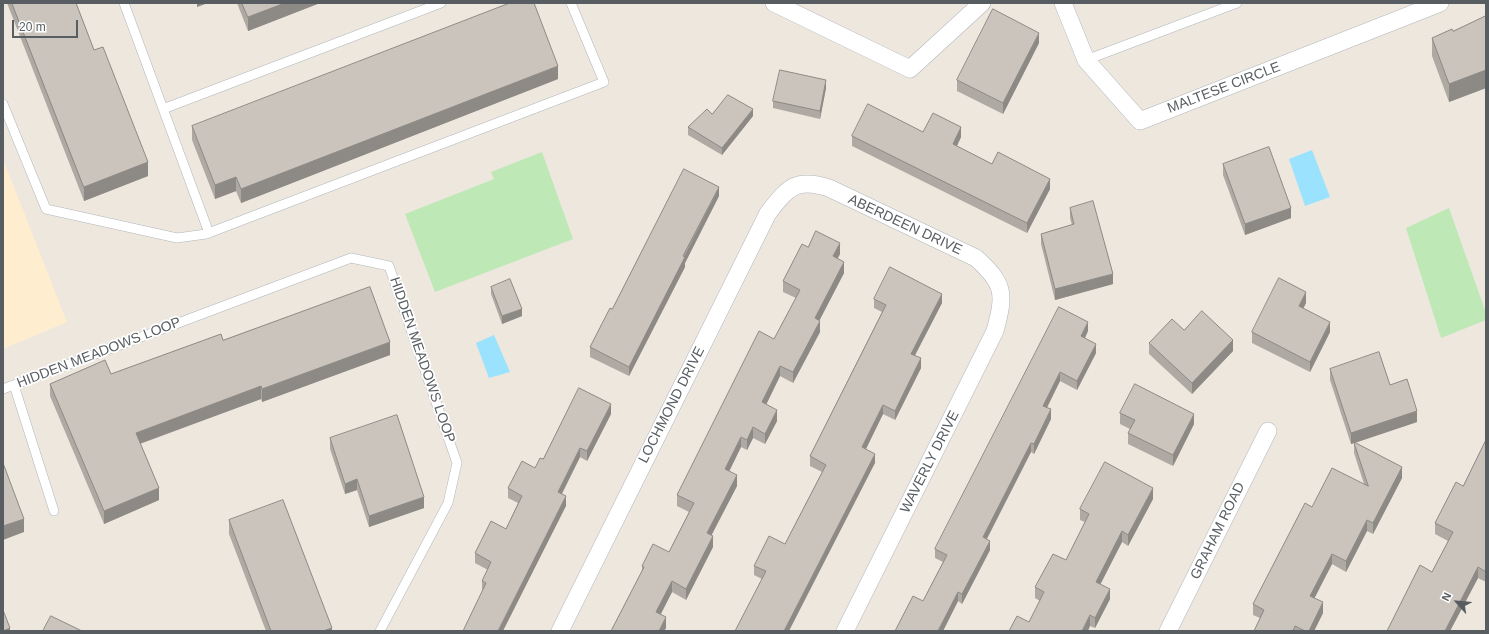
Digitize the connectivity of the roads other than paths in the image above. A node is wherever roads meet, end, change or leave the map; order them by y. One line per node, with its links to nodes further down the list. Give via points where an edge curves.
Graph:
1 (124, 3): 11 (lane)
2 (441, 3): 11 (lane)
3 (570, 3): 13 (lane, via 604,82)
4 (774, 3): 5 (street, via 910,69)
5 (982, 3)
6 (1063, 3): 9 (street, MALTESE CIRCLE)
7 (1237, 3): 9 (lane)
8 (1440, 3): 9 (street, MALTESE CIRCLE, via 1140,121)
9 (1086, 60)
10 (3, 104): 13 (lane, via 46,209 177,238)
11 (163, 109): 13 (lane)
12 (794, 186): 14 (street, ABERDEEN DRIVE, via 812,183 829,188 976,258 994,274); 20 (street, LOCHMOND DRIVE, via 768,213)
13 (209, 233)
14 (1001, 290): 21 (street, WAVERLY DRIVE, via 1001,308 995,331)
15 (14, 385): 16 (lane, HIDDEN MEADOWS LOOP); 18 (lane); 19 (lane, HIDDEN MEADOWS LOOP, via 351,258 390,266 457,463 448,503)
16 (3, 389)
17 (1268, 431): 22 (street, GRAHAM ROAD)
18 (54, 511)
19 (380, 631)
20 (560, 631)
21 (845, 631)
22 (1168, 631)

